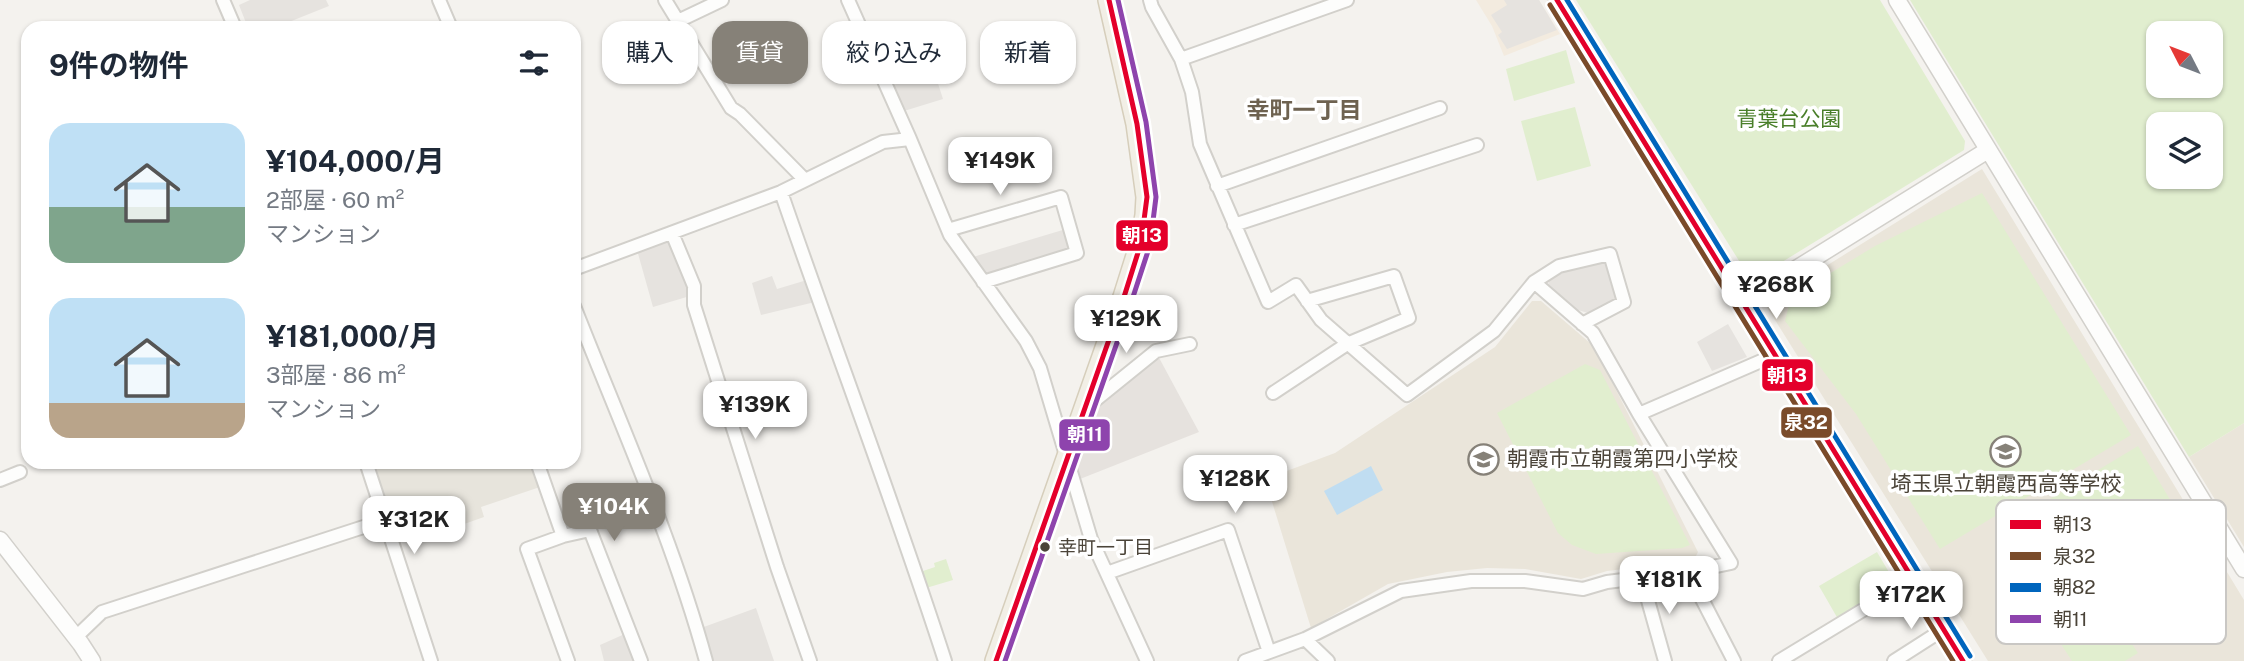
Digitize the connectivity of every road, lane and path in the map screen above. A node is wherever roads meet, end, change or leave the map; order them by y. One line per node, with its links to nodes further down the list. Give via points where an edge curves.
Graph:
1 (223, 0): 11 (street)
2 (439, 0): 12 (street)
3 (665, 0): 13 (street)
4 (722, 0): 13 (street)
5 (848, 0): 17 (street)
6 (1109, 0): 37 (main road, via 1143,157 1146,215 1124,297)
7 (1150, 0): 15 (street)
8 (1347, 0): 15 (street)
9 (1557, 0): 30 (street)
10 (1897, 0): 19 (street)
11 (232, 21)
12 (448, 21)
13 (678, 21)
14 (698, 53): 20 (street, via 732,108)
15 (1181, 59): 21 (street, via 1192,92 1200,144)
16 (1440, 108): 21 (street)
17 (910, 139): 20 (street, via 883,142); 24 (street)
18 (1477, 145): 23 (street)
19 (1988, 150): 30 (street); 44 (street)
20 (805, 180): 22 (street)
21 (1217, 186): 23 (street)
22 (781, 192): 25 (street); 66 (street)
23 (1234, 225): 29 (street, via 1268,302 1296,285)
24 (948, 230): 27 (street); 27 (street, via 1061,197 1077,253)
25 (672, 233): 26 (street); 65 (street, via 694,286 694,305)
26 (581, 266)
27 (983, 282): 39 (street, via 1027,341)
28 (1534, 282): 32 (street); 32 (street, via 1559,266 1610,254 1624,302); 34 (street, via 1494,331 1407,395)
29 (1307, 301): 34 (street); 34 (street, via 1394,276 1409,318)
30 (1743, 302): 35 (street)
31 (581, 324): 64 (street, via 649,494)
32 (1582, 324): 38 (street, via 1593,332)
33 (1190, 344): 37 (street, via 1156,351)
34 (1346, 344): 36 (street)
35 (1775, 355): 38 (street); 54 (street)
36 (1273, 393)
37 (1083, 410): 39 (main road)
38 (1639, 414): 51 (street, via 1731,563)
39 (1067, 456): 52 (street, via 1091,539); 67 (main road)
40 (368, 469): 45 (street)
41 (539, 469): 46 (street)
42 (20, 472): 43 (street)
43 (0, 480)
44 (2202, 500)
45 (385, 520): 56 (street, via 102,612); 61 (street)
46 (563, 536): 62 (street, via 527,549); 63 (street, via 590,530)
47 (0, 540): 49 (street)
48 (2226, 540): 50 (street)
49 (5, 558): 56 (street)
50 (2244, 569)
51 (1688, 572): 53 (street); 72 (street)
52 (1107, 573): 58 (street, via 1228,530); 68 (street)
53 (1642, 579): 57 (street, via 1583,589 1484,581 1401,591); 71 (street)
54 (1914, 579): 55 (street); 73 (street)
55 (1944, 629): 59 (street); 74 (street)
56 (76, 637): 60 (street)
57 (1305, 639): 58 (street); 70 (street)
58 (1269, 652): 69 (street)
59 (1897, 660)
60 (92, 661)
61 (431, 661)
62 (568, 661)
63 (641, 661)
64 (706, 661)
65 (810, 661)
66 (945, 661)
67 (996, 661)
68 (1147, 661)
69 (1245, 661)
70 (1328, 661)
71 (1665, 661)
72 (1734, 661)
73 (1779, 661)
74 (1963, 661)

